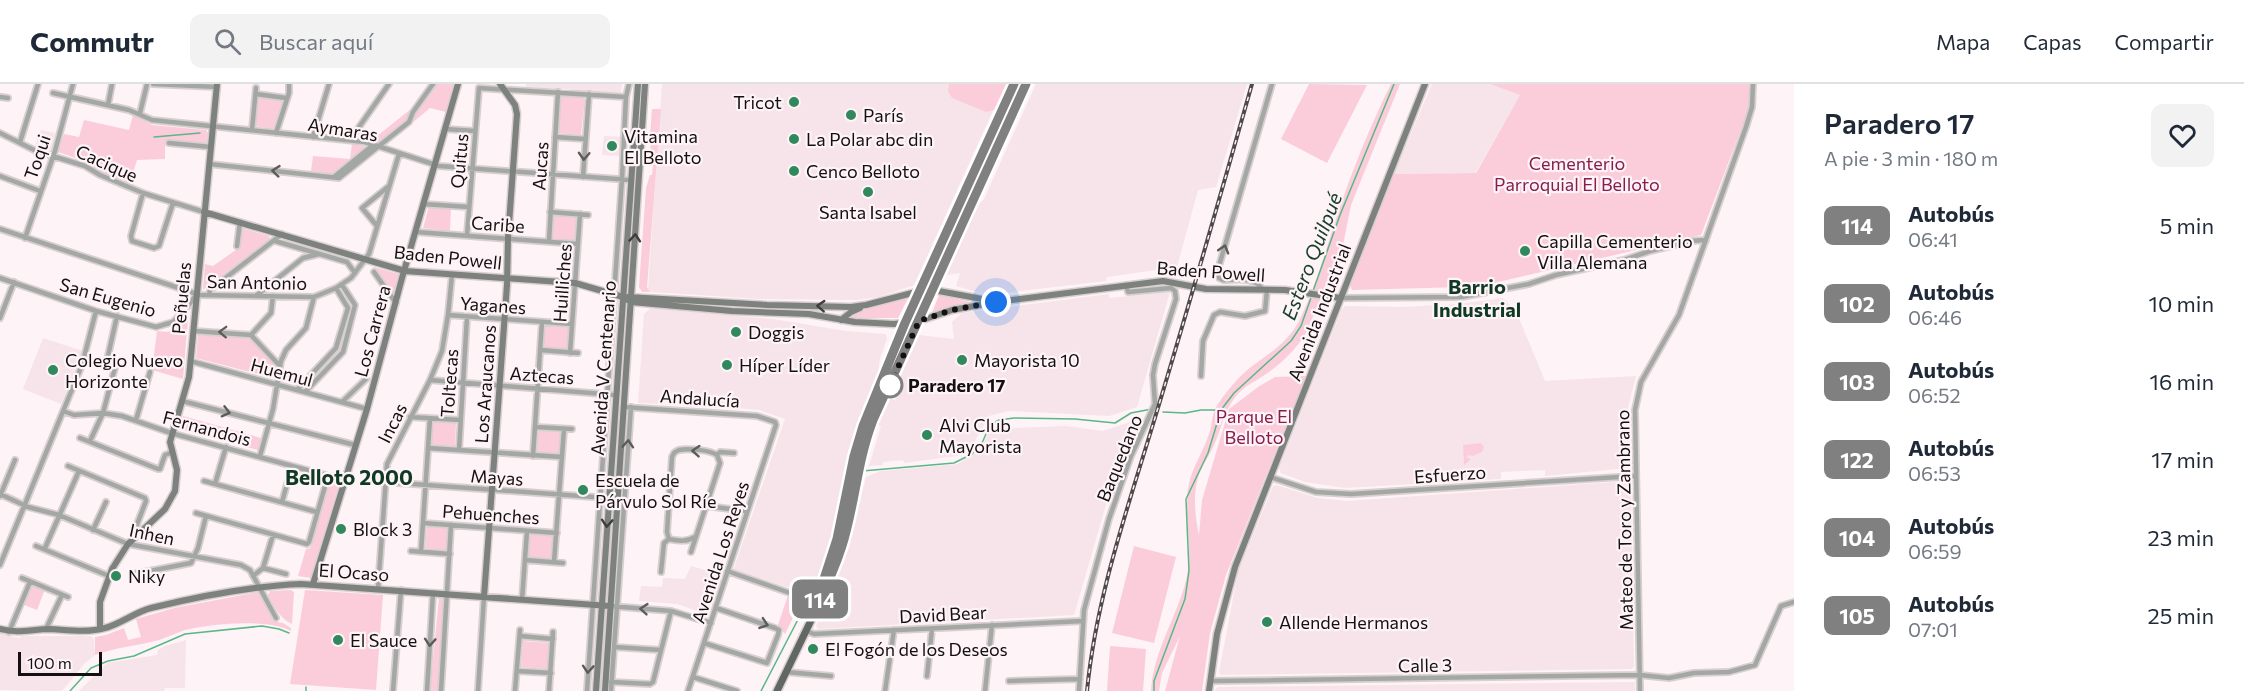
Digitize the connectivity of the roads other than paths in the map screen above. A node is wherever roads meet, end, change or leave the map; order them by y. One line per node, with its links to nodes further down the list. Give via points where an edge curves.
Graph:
1 (38, 84): 41 (street)
2 (72, 84): 24 (street, Toqui)
3 (112, 84): 29 (street)
4 (147, 84): 30 (street)
5 (153, 84): 19 (street)
6 (289, 84): 28 (street)
7 (328, 84): 37 (street)
8 (389, 84): 40 (street)
9 (434, 84): 45 (street, via 409,122)
10 (459, 84): 32 (street, Los Carrera)
11 (629, 84): 25 (street)
12 (638, 84): 57 (street, Avenida V Centenario)
13 (645, 84): 107 (street, Avenida V Centenario, one-way to 13)
14 (1014, 84): 98 (main road)
15 (1026, 84): 96 (main road)
16 (1272, 84): 97 (street, one-way to 16, via 1252,280 1223,280 1217,273)
17 (1425, 84): 106 (street, Avenida Industrial)
18 (1754, 84): 76 (street, Mateo de Toro y Zambrano, via 1746,127)
19 (217, 86): 31 (street, Peñuelas)
20 (502, 86): 21 (street); 34 (street, Quitus, via 479,88); 51 (street, Los Araucanos, via 517,114)
21 (558, 92): 23 (street); 38 (street, Aucas)
22 (53, 93): 24 (street, Aymaras)
23 (589, 94): 25 (street); 39 (street)
24 (69, 97): 29 (street, Aymaras); 47 (street, Toqui)
25 (626, 97): 56 (street)
26 (1, 98): 27 (street)
27 (8, 98)
28 (286, 98): 33 (street, via 256,91); 36 (street)
29 (108, 105): 30 (street, Aymaras)
30 (140, 113): 31 (street, Aymaras, via 152,120)
31 (213, 126): 33 (street, Aymaras); 44 (street, Peñuelas)
32 (445, 129): 34 (street); 49 (street, Los Carrera)
33 (252, 130): 36 (street, Aymaras)
34 (475, 131): 50 (street, Quitus)
35 (0, 133): 41 (street, Cacique)
36 (276, 133): 37 (street, Aymaras)
37 (313, 137): 40 (street, Aymaras)
38 (555, 137): 39 (street); 52 (street, Aucas)
39 (585, 139): 55 (street, one-way to 55)
40 (350, 140): 43 (street, Aymaras)
41 (20, 142): 47 (street, Cacique)
42 (169, 143): 44 (street)
43 (373, 145): 45 (street, Aymaras); 54 (street)
44 (211, 147): 48 (street, Peñuelas)
45 (380, 147): 46 (street, Aymaras); 54 (street, via 339,178)
46 (399, 154): 49 (street, Aymaras); 58 (street, San Antonio)
47 (53, 155): 59 (street, Toqui); 60 (street, Cacique)
48 (209, 164): 54 (street, one-way to 48); 64 (street, Peñuelas)
49 (434, 165): 50 (street, Aymaras); 62 (street, Los Carrera)
50 (473, 169): 51 (street, Aymaras); 63 (street, Quitus)
51 (513, 172): 52 (street, Aymaras); 75 (street, Los Araucanos)
52 (553, 174): 55 (street, Aymaras); 65 (street, Aucas)
53 (0, 176): 59 (street)
54 (334, 177)
55 (583, 177): 56 (street, Aymaras)
56 (622, 179): 57 (street, Aymaras); 102 (street)
57 (631, 180): 105 (street, Avenida V Centenario)
58 (389, 186): 69 (street, San Antonio); 69 (street, via 362,208)
59 (40, 191): 74 (street, Toqui)
60 (143, 193): 61 (street, Cacique); 61 (street, via 132,241 159,246)
61 (173, 203): 64 (street, Cacique)
62 (423, 204): 63 (street); 71 (street, Los Carrera)
63 (469, 207): 73 (street, Quitus)
64 (204, 212): 68 (street, Baden Powell); 99 (street, Peñuelas)
65 (550, 212): 66 (street); 78 (street, Aucas)
66 (580, 214): 67 (street); 79 (street, Huilliches)
67 (588, 215)
68 (240, 222): 72 (street, Baden Powell); 80 (street)
69 (377, 226): 84 (street, San Antonio)
70 (0, 229): 74 (street, San Antonio)
71 (416, 232): 73 (street, Caribe); 85 (street, Los Carrera)
72 (282, 234): 77 (street); 84 (street, Baden Powell)
73 (467, 235): 75 (street, Caribe)
74 (24, 238): 99 (street, San Antonio)
75 (508, 238): 78 (street, Caribe); 90 (street, Los Araucanos)
76 (1706, 240): 106 (street, Baden Powell, via 1650,250 1624,260 1480,294); 187 (street, Mateo de Toro y Zambrano, via 1679,315 1641,382 1635,410)
77 (274, 241): 81 (street); 100 (street, via 210,290)
78 (549, 242): 79 (street, Caribe)
79 (578, 244): 92 (street, Huilliches)
80 (237, 246)
81 (306, 250): 82 (street); 83 (street)
82 (319, 254): 83 (street); 87 (street, via 347,262)
83 (303, 258): 101 (street)
84 (365, 260): 85 (street, Baden Powell); 87 (street, San Antonio)
85 (405, 271): 88 (street, Baden Powell); 109 (street, Los Carrera)
86 (374, 272): 109 (street)
87 (355, 273): 93 (street, San Antonio)
88 (452, 275): 90 (street, Baden Powell); 115 (street, Incas)
89 (0, 278): 91 (street, San Eugenio)
90 (507, 278): 92 (street, Baden Powell); 119 (street, Los Araucanos)
91 (14, 282): 112 (street, San Eugenio); 118 (street)
92 (575, 284): 102 (street, Baden Powell); 124 (street, Huilliches)
93 (342, 285): 95 (street, San Antonio); 128 (street, via 355,305)
94 (1126, 285): 97 (street, Baden Powell, via 1163,281 1206,289); 108 (street, Baden Powell); 258 (street, Baquedano, via 1128,292 1171,288 1176,294 1155,364 1155,404 1127,466)
95 (336, 288): 104 (street, San Antonio); 127 (street, via 348,308)
96 (933, 290): 98 (street, Baden Powell); 108 (street, Baden Powell); 121 (main road)
97 (1265, 290): 106 (street, Baden Powell); 139 (street, via 1265,312 1214,315 1203,341)
98 (920, 291): 110 (street, Baden Powell); 123 (main road)
99 (196, 294): 100 (street, San Antonio); 116 (street, San Eugenio, via 183,312 162,326 146,326); 125 (street, Peñuelas)
100 (209, 295): 101 (street, San Antonio)
101 (257, 295): 103 (street, San Antonio)
102 (614, 295): 105 (street, Baden Powell); 148 (street)
103 (273, 296): 104 (street, San Antonio); 126 (street, via 270,316)
104 (314, 297): 136 (street, via 306,328 286,350)
105 (623, 297): 107 (street, Baden Powell); 149 (street, Avenida V Centenario)
106 (1340, 298): 188 (street, Avenida Industrial)
107 (631, 299): 111 (street, Baden Powell); 113 (street, Baden Powell); 152 (street, Avenida V Centenario)
108 (996, 302): 121 (street, Baden Powell)
109 (396, 303): 154 (street, Los Carrera)
110 (866, 305): 111 (street, Baden Powell, one-way to 111); 120 (street)
111 (771, 306): 113 (street); 114 (street)
112 (96, 311): 116 (street, San Eugenio); 155 (street, via 87,352)
113 (732, 311): 114 (street, Baden Powell)
114 (780, 314): 120 (street, Baden Powell)
115 (448, 315): 117 (street, Yaganes); 141 (street, Incas, via 442,351)
116 (117, 316): 132 (street)
117 (467, 317): 119 (street, Yaganes); 142 (street, Toltecas)
118 (0, 318)
119 (504, 319): 122 (street, Yaganes); 144 (street, Los Araucanos)
120 (841, 320): 123 (street, Baden Powell)
121 (919, 321): 123 (street, Baden Powell); 185 (main road, via 873,420)
122 (542, 322): 124 (street, Yaganes); 129 (street)
123 (905, 323): 179 (main road)
124 (572, 324): 130 (street, Huilliches)
125 (194, 331): 126 (street, one-way to 125); 133 (street, Peñuelas)
126 (251, 335): 136 (street)
127 (341, 335): 128 (street); 134 (street)
128 (347, 337): 137 (street, via 343,352)
129 (540, 350): 130 (street); 145 (street)
130 (570, 353): 131 (street)
131 (578, 353)
132 (108, 356)
133 (190, 361): 143 (street, Huemul); 150 (street, Peñuelas)
134 (324, 362): 137 (street); 146 (street)
135 (116, 364): 156 (street)
136 (280, 366): 143 (street)
137 (329, 366): 147 (street)
138 (150, 372): 159 (street)
139 (1201, 376)
140 (366, 379): 151 (street)
141 (430, 380): 142 (street, Aztecas); 157 (street, Incas)
142 (462, 383): 144 (street, Aztecas); 160 (street, Toltecas)
143 (278, 384): 146 (street, Huemul); 162 (street)
144 (500, 385): 145 (street, Aztecas); 174 (street, Los Araucanos)
145 (537, 388): 148 (street, Aztecas); 163 (street)
146 (297, 390): 147 (street, Huemul)
147 (305, 392): 151 (street, Huemul)
148 (607, 393): 149 (street, Aztecas); 197 (street)
149 (615, 395): 198 (street, Avenida V Centenario)
150 (182, 400): 162 (street, one-way to 162); 166 (street, Peñuelas)
151 (342, 402): 154 (street, Huemul)
152 (623, 407): 153 (street, Andalucía); 254 (street, Avenida V Centenario)
153 (631, 407): 161 (street, Andalucía, via 757,416); 254 (street, one-way to 153)
154 (367, 409): 169 (street, Los Carrera)
155 (63, 411): 156 (street, Fernandois, via 74,415); 201 (street)
156 (103, 412): 159 (street, Fernandois); 168 (street)
157 (410, 417): 158 (street); 191 (street, Incas, via 389,458)
158 (430, 419): 160 (street); 171 (street)
159 (136, 420): 166 (street, Fernandois)
160 (460, 420): 172 (street, Toltecas)
161 (774, 422): 203 (street, Avenida Los Reyes, via 776,429)
162 (269, 424): 169 (street); 177 (street)
163 (535, 427): 164 (street); 178 (street)
164 (564, 429): 165 (street); 180 (street)
165 (572, 429)
166 (171, 433): 170 (street, Fernandois); 173 (street, Peñuelas)
167 (80, 438): 168 (street)
168 (90, 441): 173 (street, via 158,469 165,456)
169 (355, 445): 189 (street, Los Carrera)
170 (226, 447): 177 (street, Fernandois); 192 (street)
171 (428, 448): 172 (street); 193 (street)
172 (459, 450): 174 (street)
173 (173, 452): 213 (street, Peñuelas, via 177,470 175,490 164,512)
174 (495, 452): 178 (street); 194 (street, Los Araucanos)
175 (734, 453): 176 (street)
176 (717, 455): 202 (street, via 720,463); 217 (street, one-way to 217, via 680,450 672,457)
177 (260, 456): 183 (street, Fernandois)
178 (533, 456): 180 (street)
179 (854, 456): 185 (main road); 250 (main road)
180 (562, 457): 196 (street)
181 (15, 460): 195 (street)
182 (68, 466): 184 (street)
183 (292, 466): 186 (street, Fernandois); 200 (street)
184 (79, 471): 206 (street); 213 (street, via 145,498 136,524)
185 (858, 473): 250 (main road, via 842,546)
186 (328, 476): 189 (street, Fernandois); 204 (street)
187 (1635, 476): 188 (street, Esfuerzo, via 1351,494 1316,492); 276 (street, Mateo de Toro y Zambrano)
188 (1270, 477): 282 (street, Avenida Industrial, via 1227,594)
189 (344, 480): 239 (street, Los Carrera)
190 (204, 481): 192 (street)
191 (385, 482): 193 (street, Mayas); 241 (street, Incas)
192 (215, 484): 200 (street)
193 (425, 485): 194 (street, Mayas); 208 (street)
194 (493, 490): 196 (street, Mayas); 210 (street, Los Araucanos)
195 (0, 495): 201 (street, Inhen)
196 (560, 495): 197 (street, Mayas); 214 (street)
197 (600, 497): 198 (street, Mayas); 252 (street)
198 (608, 498): 253 (street, Avenida V Centenario, one-way to 253)
199 (106, 502): 211 (street)
200 (282, 502): 204 (street)
201 (24, 505): 206 (street, Inhen); 229 (street)
202 (706, 506): 203 (street); 216 (street)
203 (747, 511): 231 (street, Avenida Los Reyes)
204 (317, 512): 215 (street, via 307,544)
205 (196, 513): 207 (street)
206 (59, 515): 211 (street, Inhen); 220 (street)
207 (206, 516): 215 (street); 225 (street)
208 (423, 523): 209 (street, Pehuenches); 222 (street)
209 (451, 525): 210 (street, Pehuenches); 224 (street)
210 (489, 528): 212 (street, Pehuenches); 248 (street, Los Araucanos)
211 (93, 530): 218 (street, Inhen)
212 (527, 531): 214 (street, Pehuenches); 226 (street)
213 (140, 533): 218 (street, Peñuelas)
214 (557, 533): 227 (street)
215 (273, 535): 230 (street)
216 (696, 536): 217 (street, via 691,540); 223 (street)
217 (669, 539): 232 (street, via 664,543)
218 (128, 544): 225 (street, Inhen); 235 (street, Peñuelas)
219 (36, 546): 220 (street)
220 (45, 549): 235 (street)
221 (411, 551): 222 (street)
222 (421, 552): 224 (street)
223 (691, 552)
224 (450, 554): 245 (street)
225 (195, 556): 233 (street, via 187,565); 236 (street, Inhen, via 241,565)
226 (525, 560): 227 (street); 249 (street)
227 (554, 562): 228 (street)
228 (563, 563)
229 (0, 565)
230 (263, 568): 234 (street); 236 (street)
231 (727, 571): 244 (street); 255 (street, Avenida Los Reyes)
232 (661, 572)
233 (134, 574)
234 (286, 574)
235 (109, 576): 263 (street, Peñuelas, via 100,602)
236 (253, 576): 240 (street, Inhen)
237 (22, 578): 238 (street)
238 (30, 582): 246 (street); 267 (street)
239 (313, 584): 240 (street, El Ocaso); 241 (street, El Ocaso)
240 (260, 587): 257 (street, Inhen); 263 (street, El Ocaso, via 149,609)
241 (378, 589): 242 (street, El Ocaso)
242 (401, 590): 243 (street, El Ocaso); 284 (street)
243 (433, 593): 245 (street, El Ocaso); 285 (street, one-way to 285)
244 (790, 593)
245 (448, 594): 248 (street, El Ocaso); 286 (street)
246 (62, 595): 247 (street); 262 (street)
247 (68, 597)
248 (484, 597): 249 (street, El Ocaso); 287 (street, Los Araucanos)
249 (522, 600): 252 (street, El Ocaso)
250 (819, 601): 266 (main road)
251 (1794, 602): 276 (street, Calle 3, via 1781,606 1755,665 1729,672 1669,678)
252 (592, 605): 253 (street, El Ocaso); 290 (street, one-way to 290)
253 (601, 605): 254 (street, El Ocaso); 291 (street, Avenida V Centenario)
254 (614, 606): 256 (street, El Ocaso, one-way to 254); 271 (street); 283 (street, Avenida V Centenario)
255 (716, 608): 259 (street, Avenida Los Reyes); 270 (street, one-way to 270, via 779,630 769,661)
256 (671, 611): 259 (street, El Ocaso); 272 (street)
257 (276, 618)
258 (1083, 621): 260 (street, David Bear); 280 (street, Baquedano)
259 (711, 623): 270 (street, Avenida Los Reyes)
260 (992, 625): 264 (street, David Bear); 298 (street)
261 (0, 629): 267 (street, El Ocaso)
262 (46, 629): 263 (street, El Ocaso); 267 (street, El Ocaso)
263 (100, 629)
264 (932, 629): 265 (street, David Bear); 278 (street)
265 (894, 630): 266 (street, David Bear, via 813,634); 297 (street)
266 (806, 631): 274 (main road)
267 (9, 632)
268 (553, 632): 269 (street)
269 (553, 639): 273 (street, via 520,633); 275 (street)
270 (704, 643): 279 (street, Avenida Los Reyes)
271 (614, 647): 272 (street); 283 (street)
272 (660, 650): 283 (street, via 650,684)
273 (517, 671): 275 (street); 288 (street)
274 (786, 672): 277 (street); 296 (main road)
275 (550, 673): 289 (street)
276 (1640, 675): 282 (street, Calle 3); 301 (street, Mateo de Toro y Zambrano)
277 (831, 676)
278 (927, 676)
279 (693, 677): 294 (street, Avenida Los Reyes); 295 (street)
280 (1080, 679): 281 (street); 299 (street, Baquedano)
281 (1009, 681)
282 (1210, 681): 300 (street, Avenida Industrial)
283 (609, 682): 292 (street, Avenida V Centenario); 293 (street)
284 (393, 691)
285 (427, 691)
286 (441, 691)
287 (478, 691)
288 (515, 691)
289 (549, 691)
290 (587, 691)
291 (596, 691)
292 (605, 691)
293 (611, 691)
294 (688, 691)
295 (737, 691)
296 (777, 691)
297 (885, 691)
298 (985, 691)
299 (1079, 691)
300 (1209, 691)
301 (1640, 691)

